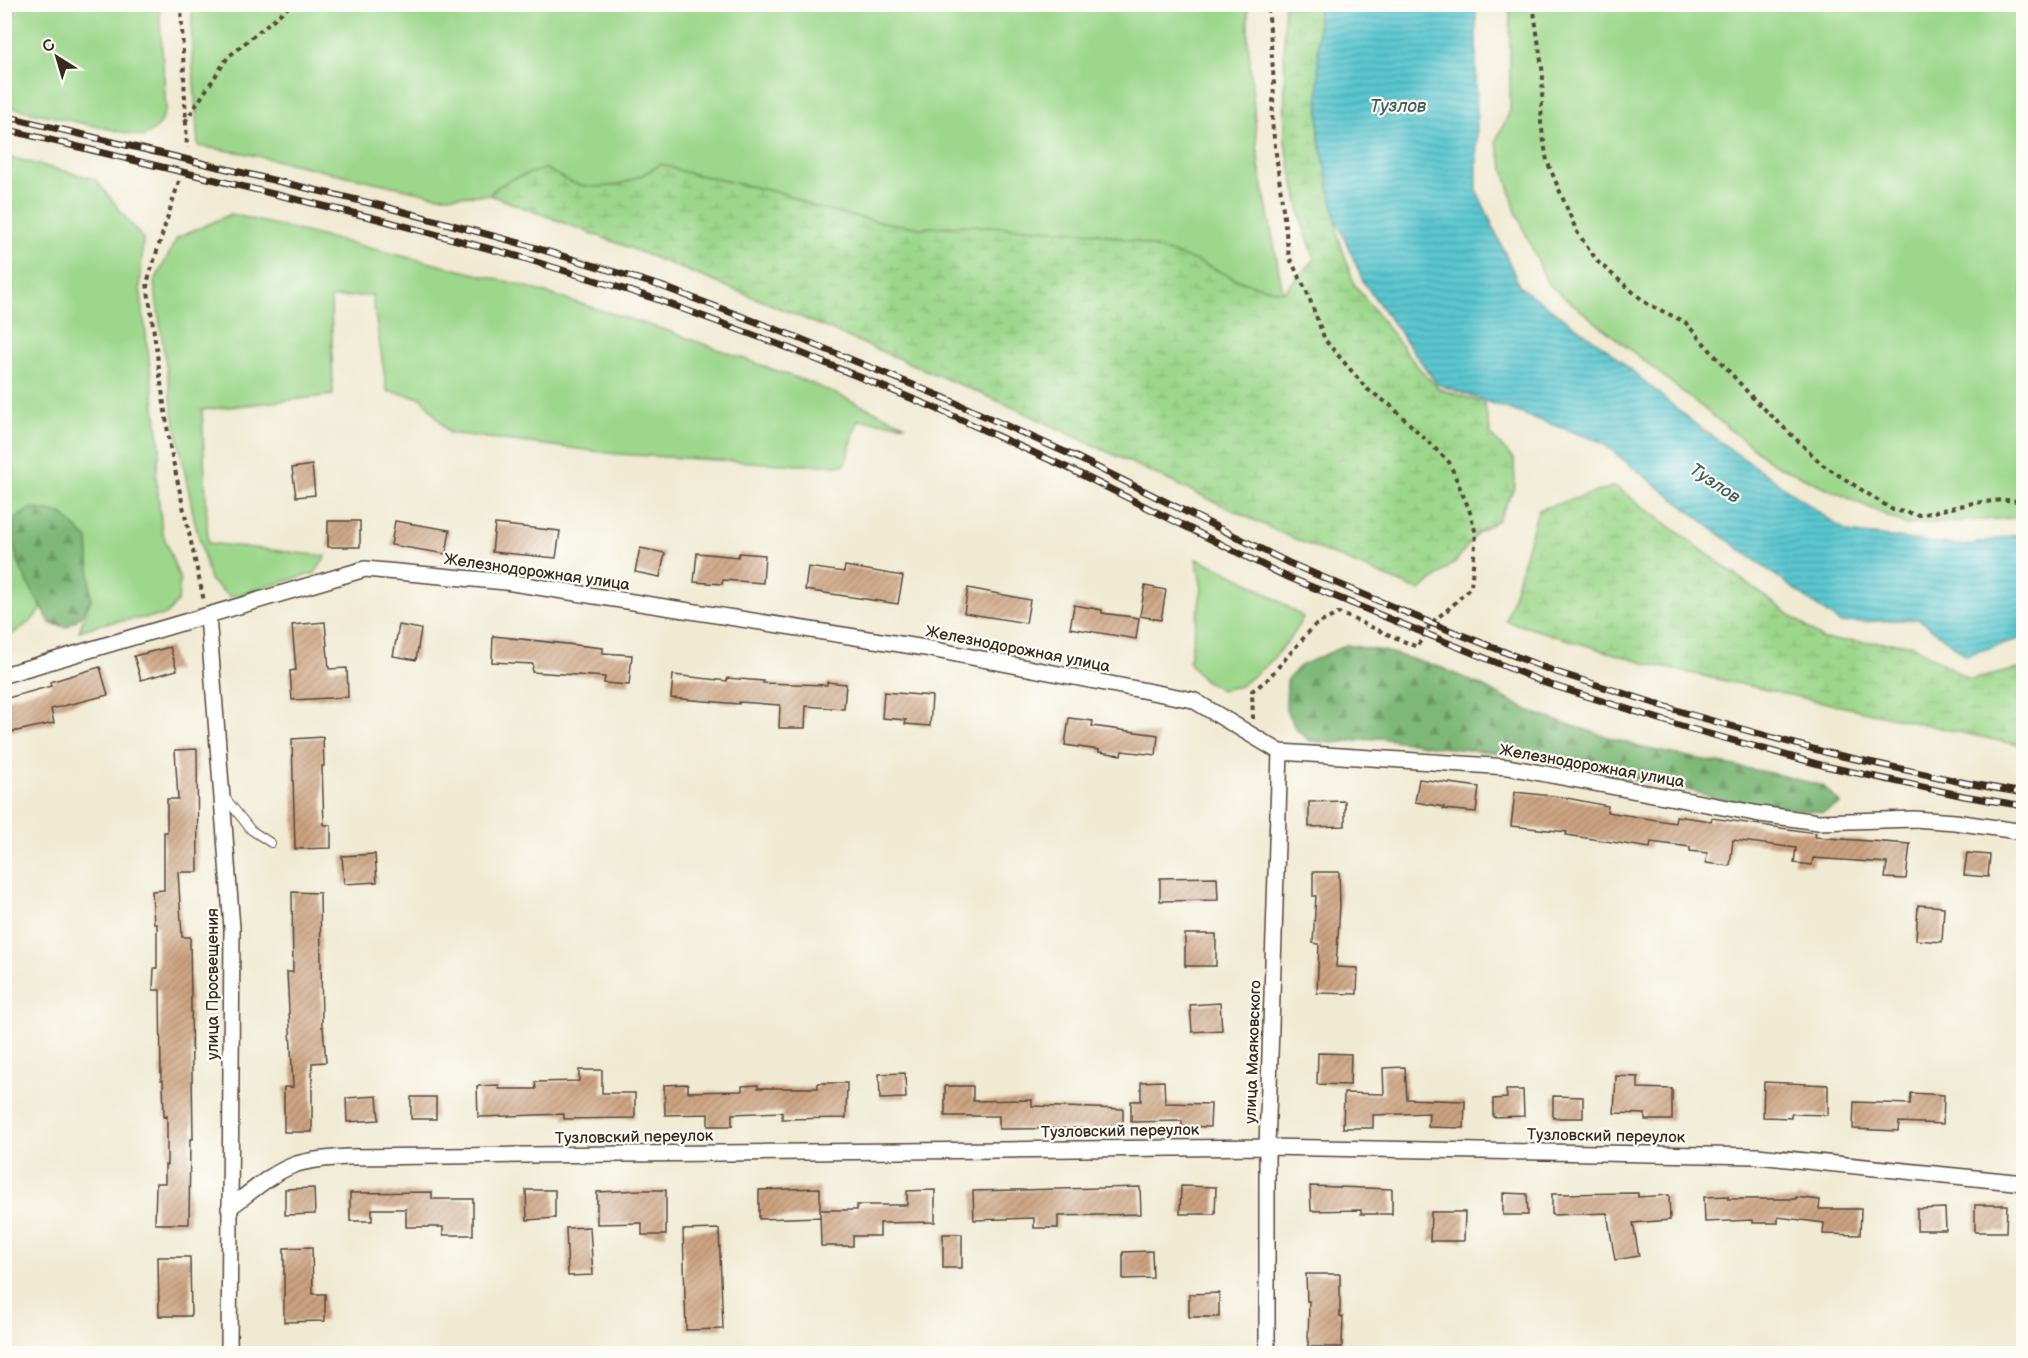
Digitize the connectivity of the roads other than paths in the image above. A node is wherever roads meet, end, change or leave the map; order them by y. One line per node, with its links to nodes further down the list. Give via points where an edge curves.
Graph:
1 (208, 616): 2 (street, Железнодорожная улица); 3 (street, Железнодорожная улица, via 365,569 506,582 925,648 1193,700); 4 (street, улица Просвещения)
2 (4, 675)
3 (1280, 752): 5 (street, Железнодорожная улица, via 1508,767 1818,822 1914,819); 7 (street, улица Маяковского)
4 (222, 792): 6 (lane, via 251,830); 9 (street, улица Просвещения, via 232,928)
5 (2024, 832)
6 (271, 843)
7 (1267, 1147): 8 (street, Тузловский переулок, via 1757,1156); 9 (street, Тузловский переулок, via 349,1156 295,1164); 11 (street, улица Маяковского)
8 (2024, 1183)
9 (229, 1208): 10 (street, улица Просвещения)
10 (229, 1353)
11 (1267, 1353)

